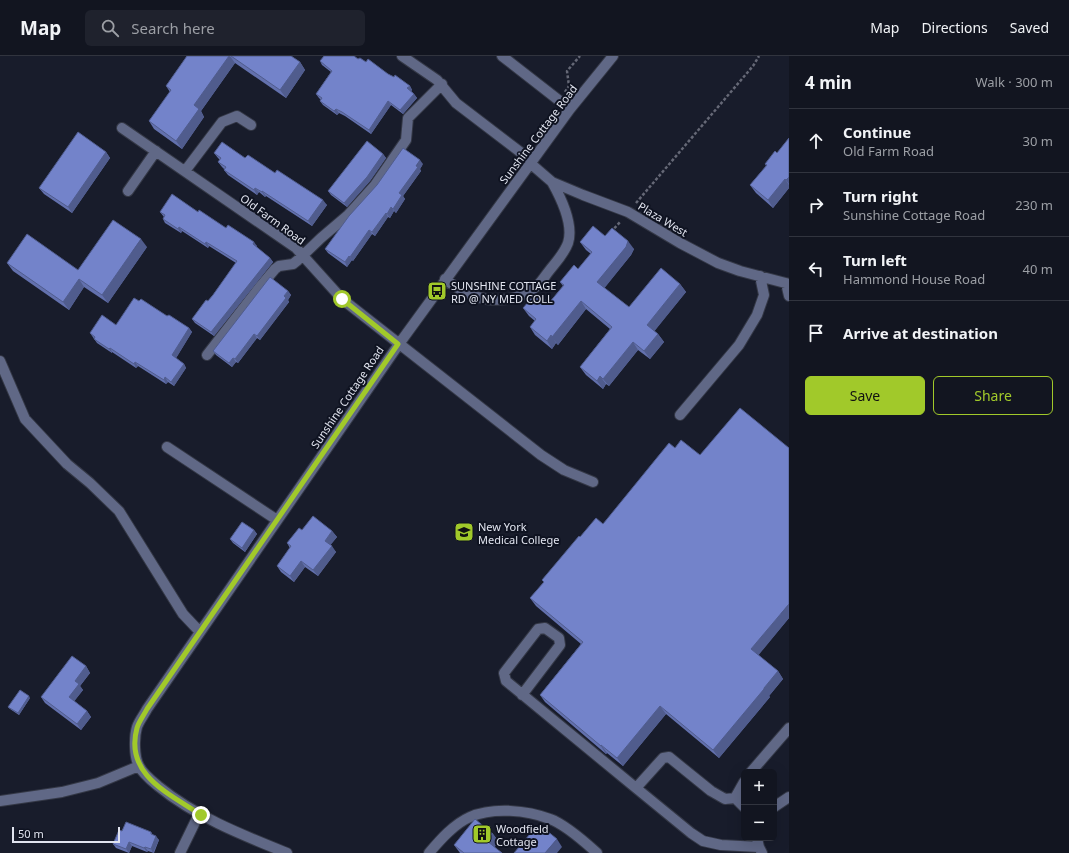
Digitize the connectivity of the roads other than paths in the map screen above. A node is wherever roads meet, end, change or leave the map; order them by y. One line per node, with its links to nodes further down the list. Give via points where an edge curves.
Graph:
1 (402, 56): 4 (street, Plaza West)
2 (502, 56): 5 (street)
3 (613, 56): 5 (street, Sunshine Cottage Road)
4 (442, 84): 9 (street, Plaza West, via 456,103); 13 (street, via 408,118 406,140 375,185 348,215)
5 (570, 109): 9 (street, Sunshine Cottage Road)
6 (251, 125): 10 (street, via 237,116 222,122)
7 (122, 128): 8 (street, Old Farm Road)
8 (156, 151): 10 (street, Old Farm Road); 12 (street)
9 (531, 162): 11 (street, Plaza West); 15 (street, Sunshine Cottage Road)
10 (186, 172): 13 (street, Old Farm Road)
11 (552, 182): 14 (street, Plaza West, via 628,212 718,263); 15 (street, via 566,212 569,241 562,255 537,286 514,299 500,300 475,296)
12 (128, 191)
13 (303, 255): 18 (street, Old Farm Road, via 342,299); 19 (street, via 294,264 279,266 276,269)
14 (760, 276): 16 (street, Plaza West); 21 (street, via 764,295 757,315 739,345)
15 (445, 279): 18 (street, Sunshine Cottage Road)
16 (787, 284): 17 (street)
17 (789, 296)
18 (398, 344): 23 (street, Old Farm Road, via 541,455 564,470); 24 (street, Sunshine Cottage Road)
19 (207, 355)
20 (0, 361): 25 (street, via 25,419 67,464 119,511 183,614)
21 (680, 415)
22 (167, 447): 24 (street)
23 (593, 482)
24 (277, 520): 25 (street, Sunshine Cottage Road)
25 (200, 632): 28 (street, Sunshine Cottage Road, via 147,709 137,728 135,747)
26 (522, 694): 26 (street, via 506,681 504,673 538,629 545,628 559,638 560,645); 31 (street)
27 (789, 728): 29 (street)
28 (139, 766): 34 (street, via 98,783 62,792); 37 (street, via 150,780)
29 (754, 769)
30 (741, 787): 33 (street)
31 (636, 788): 33 (street, via 663,758 669,757 711,791 725,799); 38 (street, via 703,840 721,844)
32 (789, 797): 36 (street)
33 (735, 798): 35 (street)
34 (0, 801)
35 (742, 805)
36 (777, 805)
37 (199, 814): 39 (street); 40 (street)
38 (759, 846)
39 (180, 853)
40 (287, 853)
41 (429, 853): 42 (street, via 456,825 471,817 497,810 551,819)
42 (597, 853)

